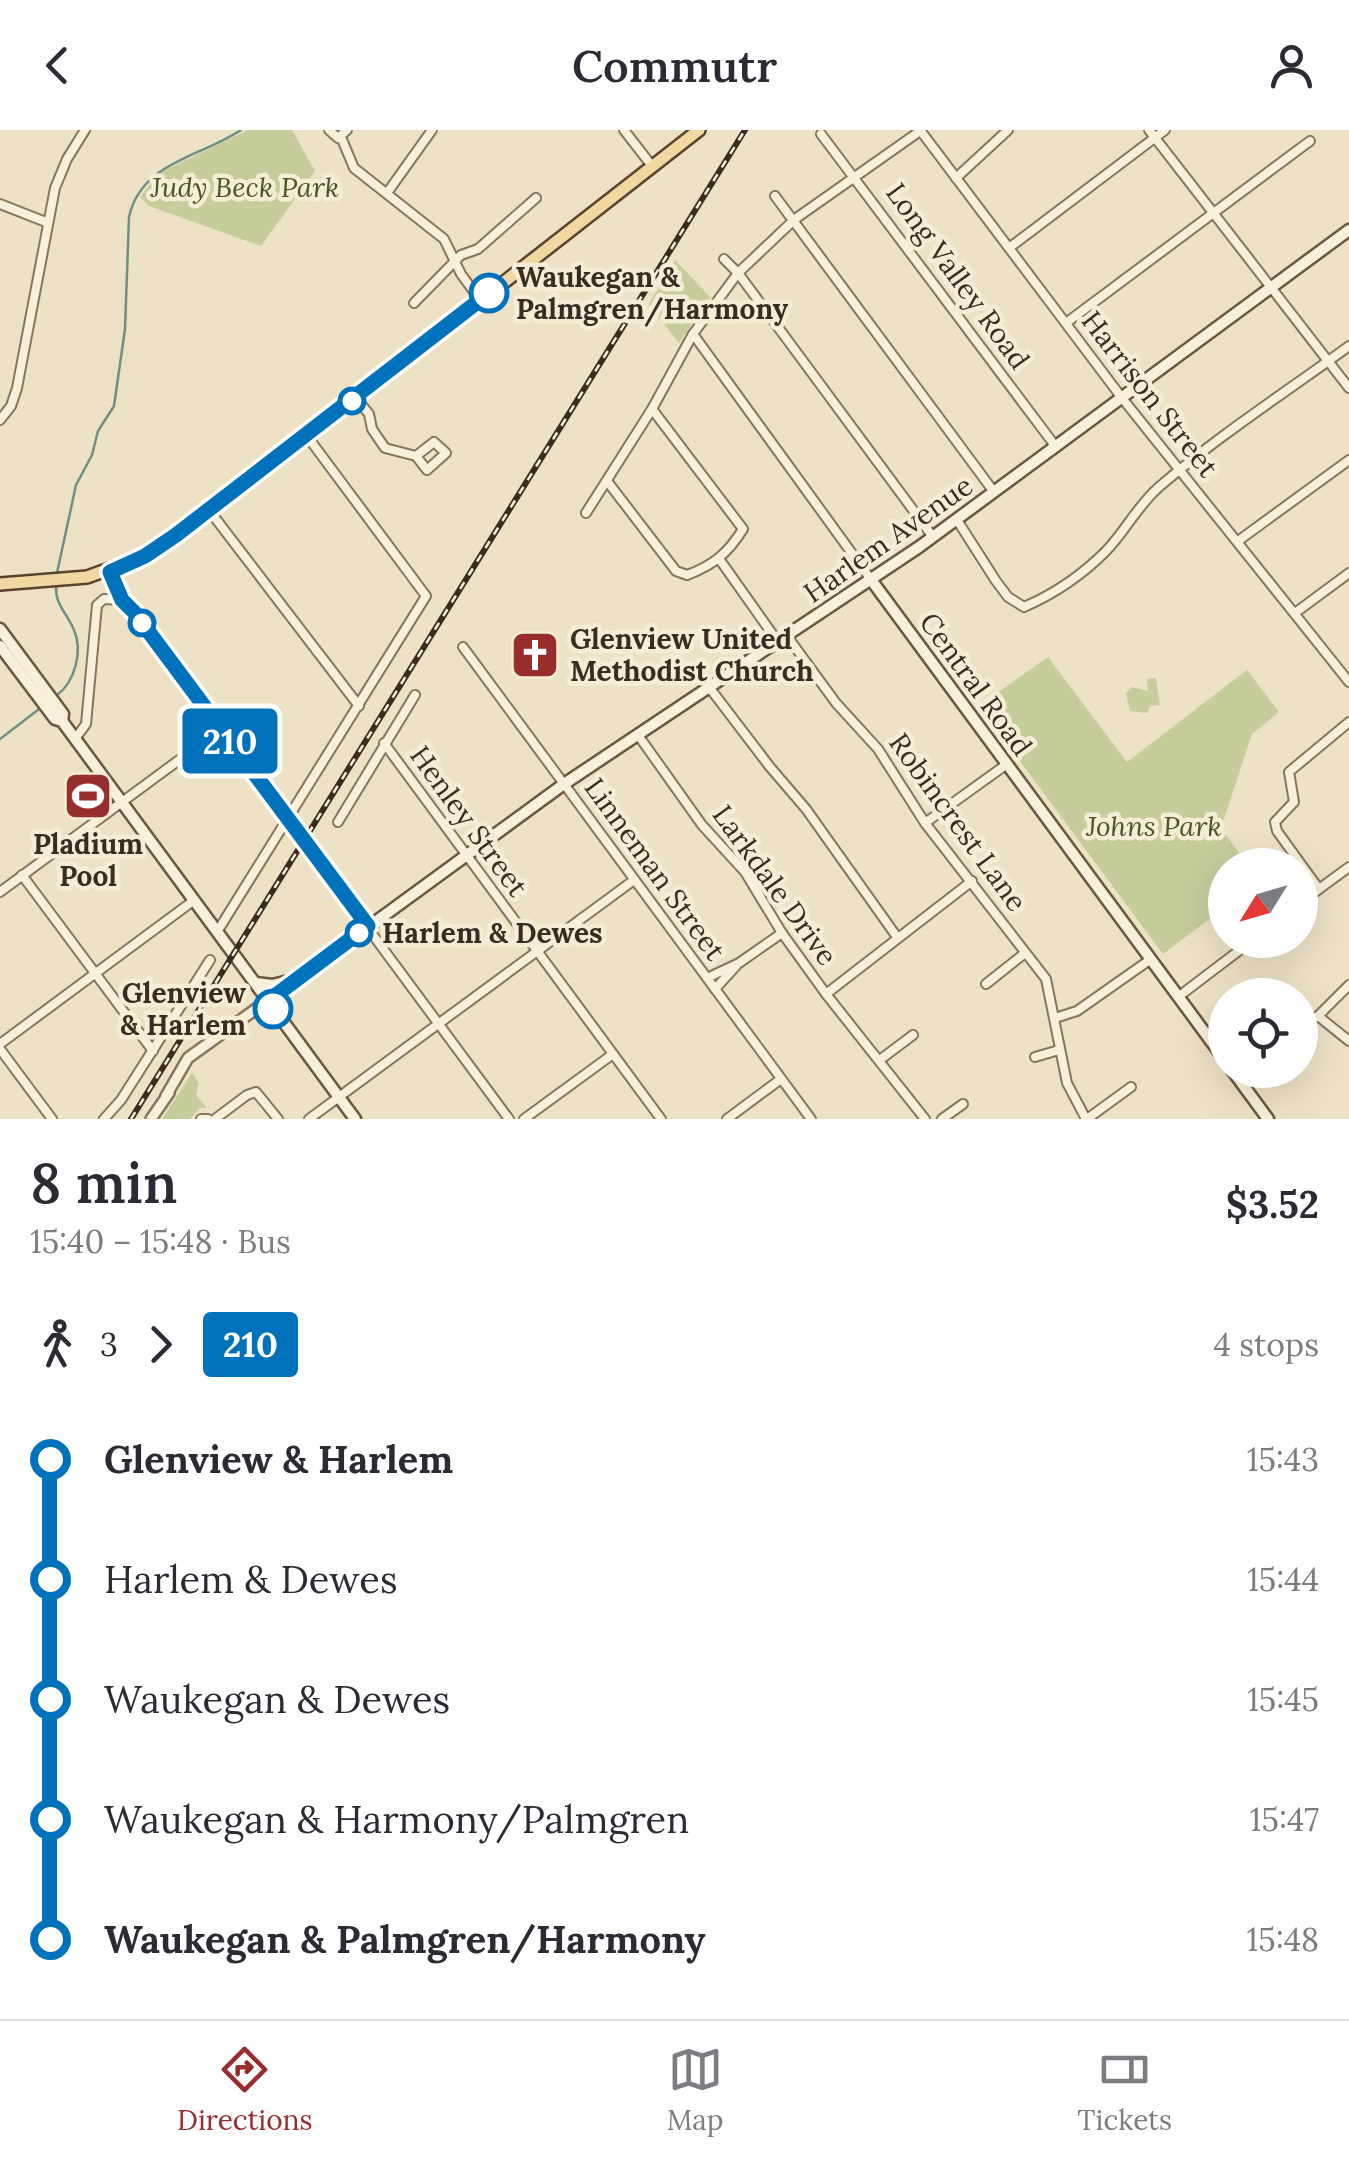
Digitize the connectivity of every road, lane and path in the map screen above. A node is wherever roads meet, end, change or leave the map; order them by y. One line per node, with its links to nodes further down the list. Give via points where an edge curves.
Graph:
1 (86, 130): 22 (street, via 60,173)
2 (330, 130): 9 (street, via 332,136)
3 (432, 130): 16 (street)
4 (624, 130): 13 (street)
5 (699, 130): 13 (main road)
6 (920, 130): 14 (street); 15 (street, Harrison Street)
7 (1008, 130): 15 (street)
8 (1164, 130): 11 (street)
9 (344, 134): 16 (street, via 354,168)
10 (822, 134): 14 (street, Long Valley Road)
11 (1152, 134): 20 (street); 24 (street)
12 (1310, 141): 20 (street)
13 (652, 166): 29 (main road)
14 (855, 175): 21 (street); 41 (street, Long Valley Road)
15 (956, 178): 24 (street, Harrison Street)
16 (387, 193): 26 (street, via 444,239)
17 (775, 196): 21 (street)
18 (536, 198): 26 (street)
19 (0, 204): 22 (street)
20 (1212, 213): 28 (street); 31 (street)
21 (795, 219): 27 (street); 46 (street)
22 (46, 222): 39 (street, via 17,388)
23 (1349, 230): 28 (main road, Harlem Avenue)
24 (1009, 248): 31 (street, Harrison Street)
25 (724, 259): 27 (street)
26 (455, 264): 29 (street); 30 (street)
27 (738, 274): 32 (street); 50 (street)
28 (1270, 289): 34 (street); 37 (main road, Harlem Avenue)
29 (480, 300): 36 (main road)
30 (414, 304)
31 (1066, 323): 37 (street, Harrison Street)
32 (693, 334): 38 (street); 55 (street, Central Road)
33 (1349, 346): 34 (street)
34 (1328, 361): 35 (street); 44 (street)
35 (1349, 388)
36 (356, 398): 40 (main road); 42 (street, via 385,448)
37 (1122, 398): 41 (main road, Harlem Avenue); 44 (street, Harrison Street)
38 (652, 409): 45 (street); 52 (street, via 743,528)
39 (0, 420)
40 (307, 436): 47 (main road); 68 (street, via 426,596)
41 (1056, 447): 46 (main road, Harlem Avenue)
42 (416, 456)
43 (1349, 460): 51 (street)
44 (1180, 470): 49 (street, via 1132,515 1106,551 1057,592 1024,607 996,582); 51 (street, Harrison Street)
45 (607, 480): 48 (street); 52 (street, via 676,572 688,575)
46 (994, 492): 49 (main road, Harlem Avenue)
47 (209, 510): 53 (main road, via 145,556); 68 (street)
48 (586, 513)
49 (957, 520): 50 (main road, Harlem Avenue)
50 (933, 537): 55 (main road, Harlem Avenue)
51 (1238, 541): 59 (street, Harrison Street)
52 (720, 560): 61 (street, Robincrest Lane)
53 (110, 572): 56 (main road); 57 (street); 58 (street)
54 (1349, 573): 59 (street)
55 (872, 580): 61 (main road, Harlem Avenue); 74 (main road, Central Road)
56 (0, 584)
57 (122, 600): 58 (street); 72 (street, via 97,604 87,717)
58 (134, 612): 70 (street)
59 (1295, 614): 64 (street, Harrison Street)
60 (0, 629): 66 (main road)
61 (783, 639): 65 (main road, Harlem Avenue); 79 (street, Robincrest Lane, via 878,749)
62 (0, 646): 66 (main road)
63 (462, 647): 75 (street, Linneman Street)
64 (1349, 682)
65 (709, 687): 71 (main road, Harlem Avenue); 91 (street)
66 (41, 692): 72 (main road)
67 (415, 695): 73 (street)
68 (359, 706): 77 (street)
69 (1349, 722): 85 (street, via 1289,772 1294,802 1275,822)
70 (221, 729): 76 (street); 77 (street)
71 (638, 735): 75 (main road, Harlem Avenue); 90 (street, Larkdale Drive, via 764,898)
72 (75, 739): 76 (main road)
73 (384, 743): 78 (street); 80 (street, Henley Street)
74 (1008, 764): 79 (street); 95 (main road, Central Road)
75 (564, 784): 80 (main road, Harlem Avenue); 83 (street, Linneman Street)
76 (121, 803): 82 (street); 87 (main road)
77 (288, 820): 88 (street); 89 (street)
78 (338, 822)
79 (925, 824): 84 (street, Robincrest Lane)
80 (466, 854): 88 (main road, Harlem Avenue); 92 (street, Henley Street)
81 (1349, 867): 85 (street)
82 (22, 875): 86 (street); 98 (street)
83 (634, 880): 92 (street); 100 (street, Linneman Street)
84 (972, 881): 91 (street); 93 (street, Robincrest Lane)
85 (1320, 890)
86 (0, 892)
87 (194, 901): 89 (main road); 98 (street)
88 (368, 926): 99 (main road, Harlem Avenue); 110 (street)
89 (217, 932): 101 (main road)
90 (782, 933): 97 (street); 105 (street, Larkdale Drive)
91 (897, 937): 105 (street)
92 (537, 951): 110 (street); 117 (street, Henley Street)
93 (1026, 953): 102 (street); 109 (street, Robincrest Lane, via 1046,979)
94 (1229, 958): 106 (street)
95 (1151, 959): 106 (main road, Central Road); 109 (street, via 1078,1012)
96 (210, 960): 116 (street)
97 (739, 962): 100 (street); 104 (street)
98 (95, 973): 114 (street); 116 (street)
99 (298, 978): 101 (main road); 107 (main road, Harlem Avenue)
100 (706, 978): 104 (street, Linneman Street)
101 (254, 982): 107 (main road)
102 (986, 984)
103 (1349, 985): 108 (street)
104 (715, 989): 120 (street, Linneman Street)
105 (826, 994): 119 (street, Larkdale Drive)
106 (1178, 997): 112 (main road, Central Road)
107 (268, 1001): 123 (main road); 128 (street, Harlem Avenue, via 201,1050)
108 (1318, 1016): 113 (street)
109 (1055, 1018): 115 (street, Robincrest Lane)
110 (438, 1022): 123 (street); 132 (street)
111 (913, 1035): 119 (street)
112 (1208, 1037)
113 (1349, 1042)
114 (0, 1046): 126 (street)
115 (1059, 1050): 118 (street); 139 (street, Robincrest Lane)
116 (153, 1051): 127 (street)
117 (612, 1054): 133 (street); 134 (street, Henley Street)
118 (1035, 1057)
119 (881, 1060): 137 (street, Larkdale Drive)
120 (781, 1079): 135 (street); 136 (street, Linneman Street)
121 (1131, 1086): 139 (street)
122 (1248, 1088): 140 (main road)
123 (339, 1097): 130 (street); 131 (main road)
124 (963, 1104): 138 (street)
125 (275, 1115): 129 (street, via 256,1092)
126 (52, 1119)
127 (104, 1119)
128 (150, 1119)
129 (208, 1119)
130 (309, 1119)
131 (355, 1119)
132 (510, 1119)
133 (524, 1119)
134 (660, 1119)
135 (726, 1119)
136 (811, 1119)
137 (925, 1119)
138 (942, 1119)
139 (1086, 1119)
140 (1268, 1119)

